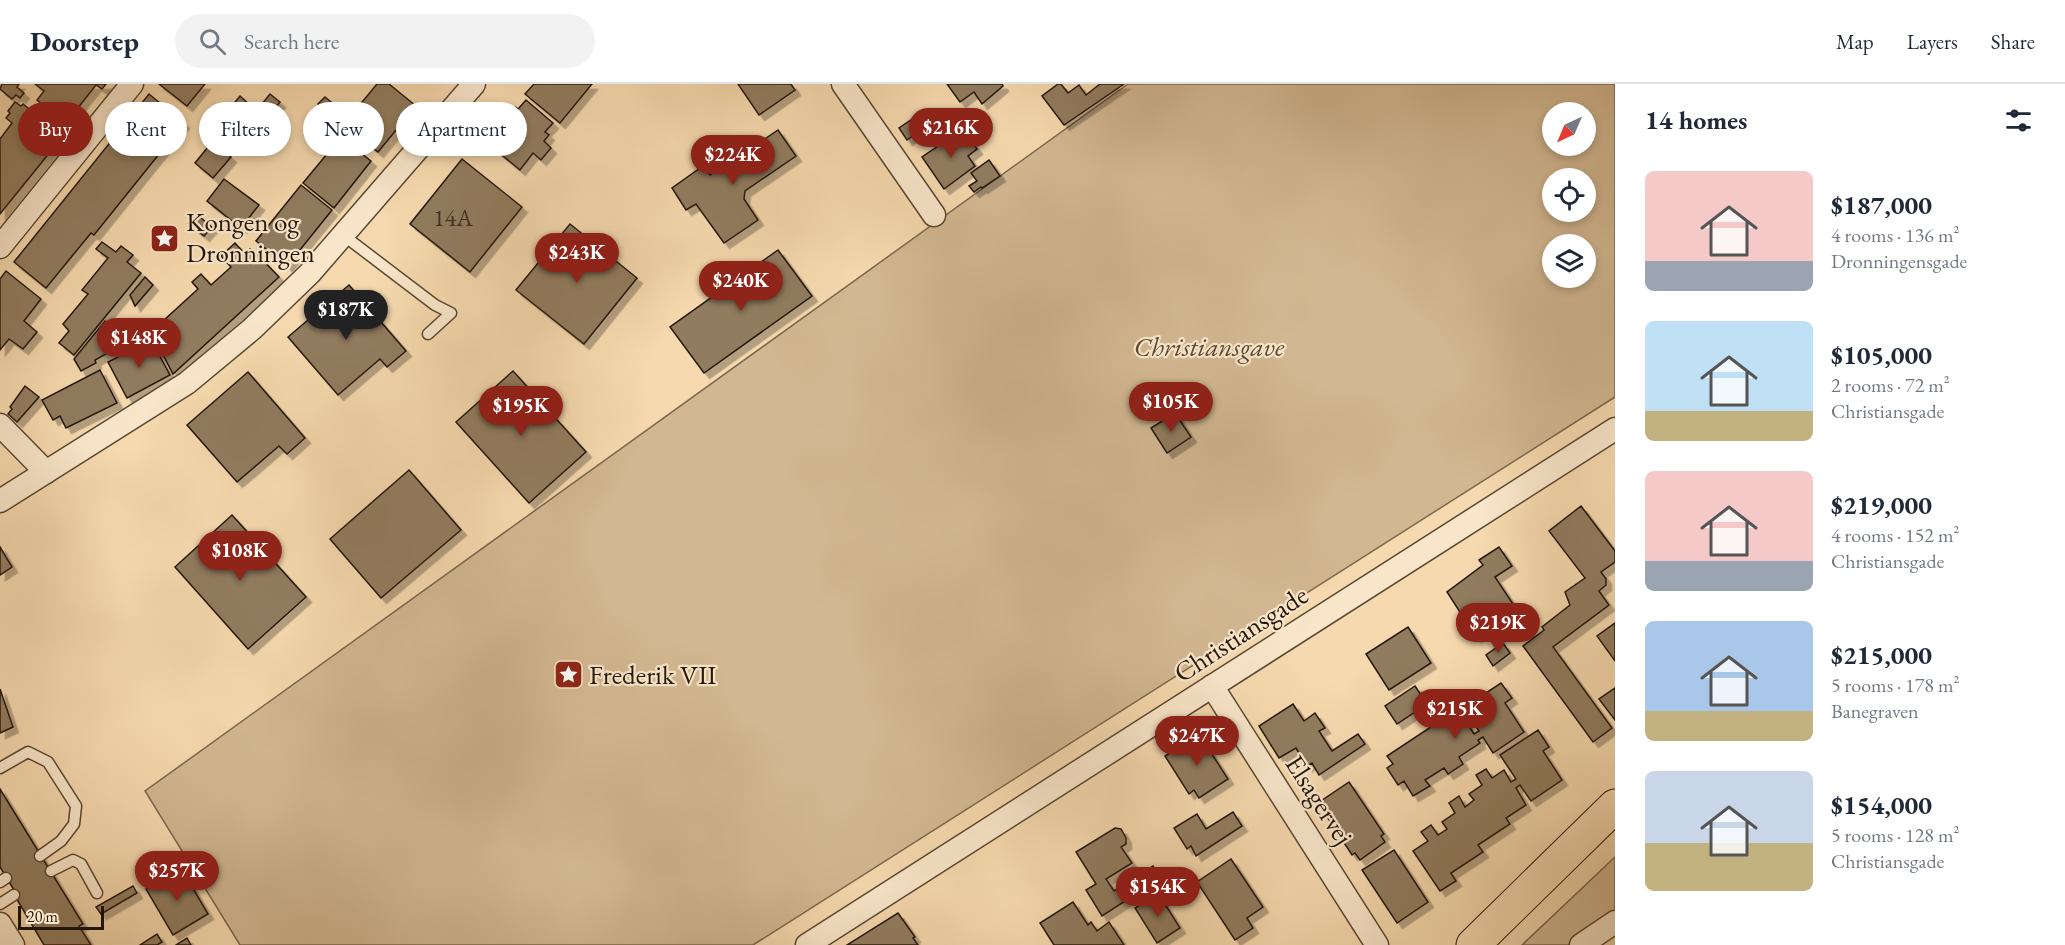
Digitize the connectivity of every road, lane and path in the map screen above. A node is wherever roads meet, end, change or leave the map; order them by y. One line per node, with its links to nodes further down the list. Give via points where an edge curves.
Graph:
1 (132, 84): 6 (street)
2 (474, 84): 5 (street)
3 (846, 85): 4 (street)
4 (934, 215)
5 (342, 234): 7 (lane, via 451,313); 10 (street, via 310,273 252,329 187,383)
6 (0, 247)
7 (428, 334)
8 (0, 424): 10 (street)
9 (1614, 433): 12 (street, Christiansgade)
10 (46, 472): 11 (street)
11 (0, 501)
12 (1212, 686): 23 (street, Christiansgade); 24 (street, Elsagervej)
13 (0, 768): 15 (lane, via 28,752 48,762 76,806 74,824 61,841)
14 (1615, 806): 25 (main road)
15 (40, 856)
16 (51, 871): 17 (lane, via 73,860 81,864)
17 (97, 893)
18 (14, 895): 19 (lane)
19 (0, 904)
20 (1615, 922): 26 (street)
21 (0, 924): 22 (street)
22 (13, 945)
23 (807, 945)
24 (1377, 945)
25 (1473, 945)
26 (1581, 945)

